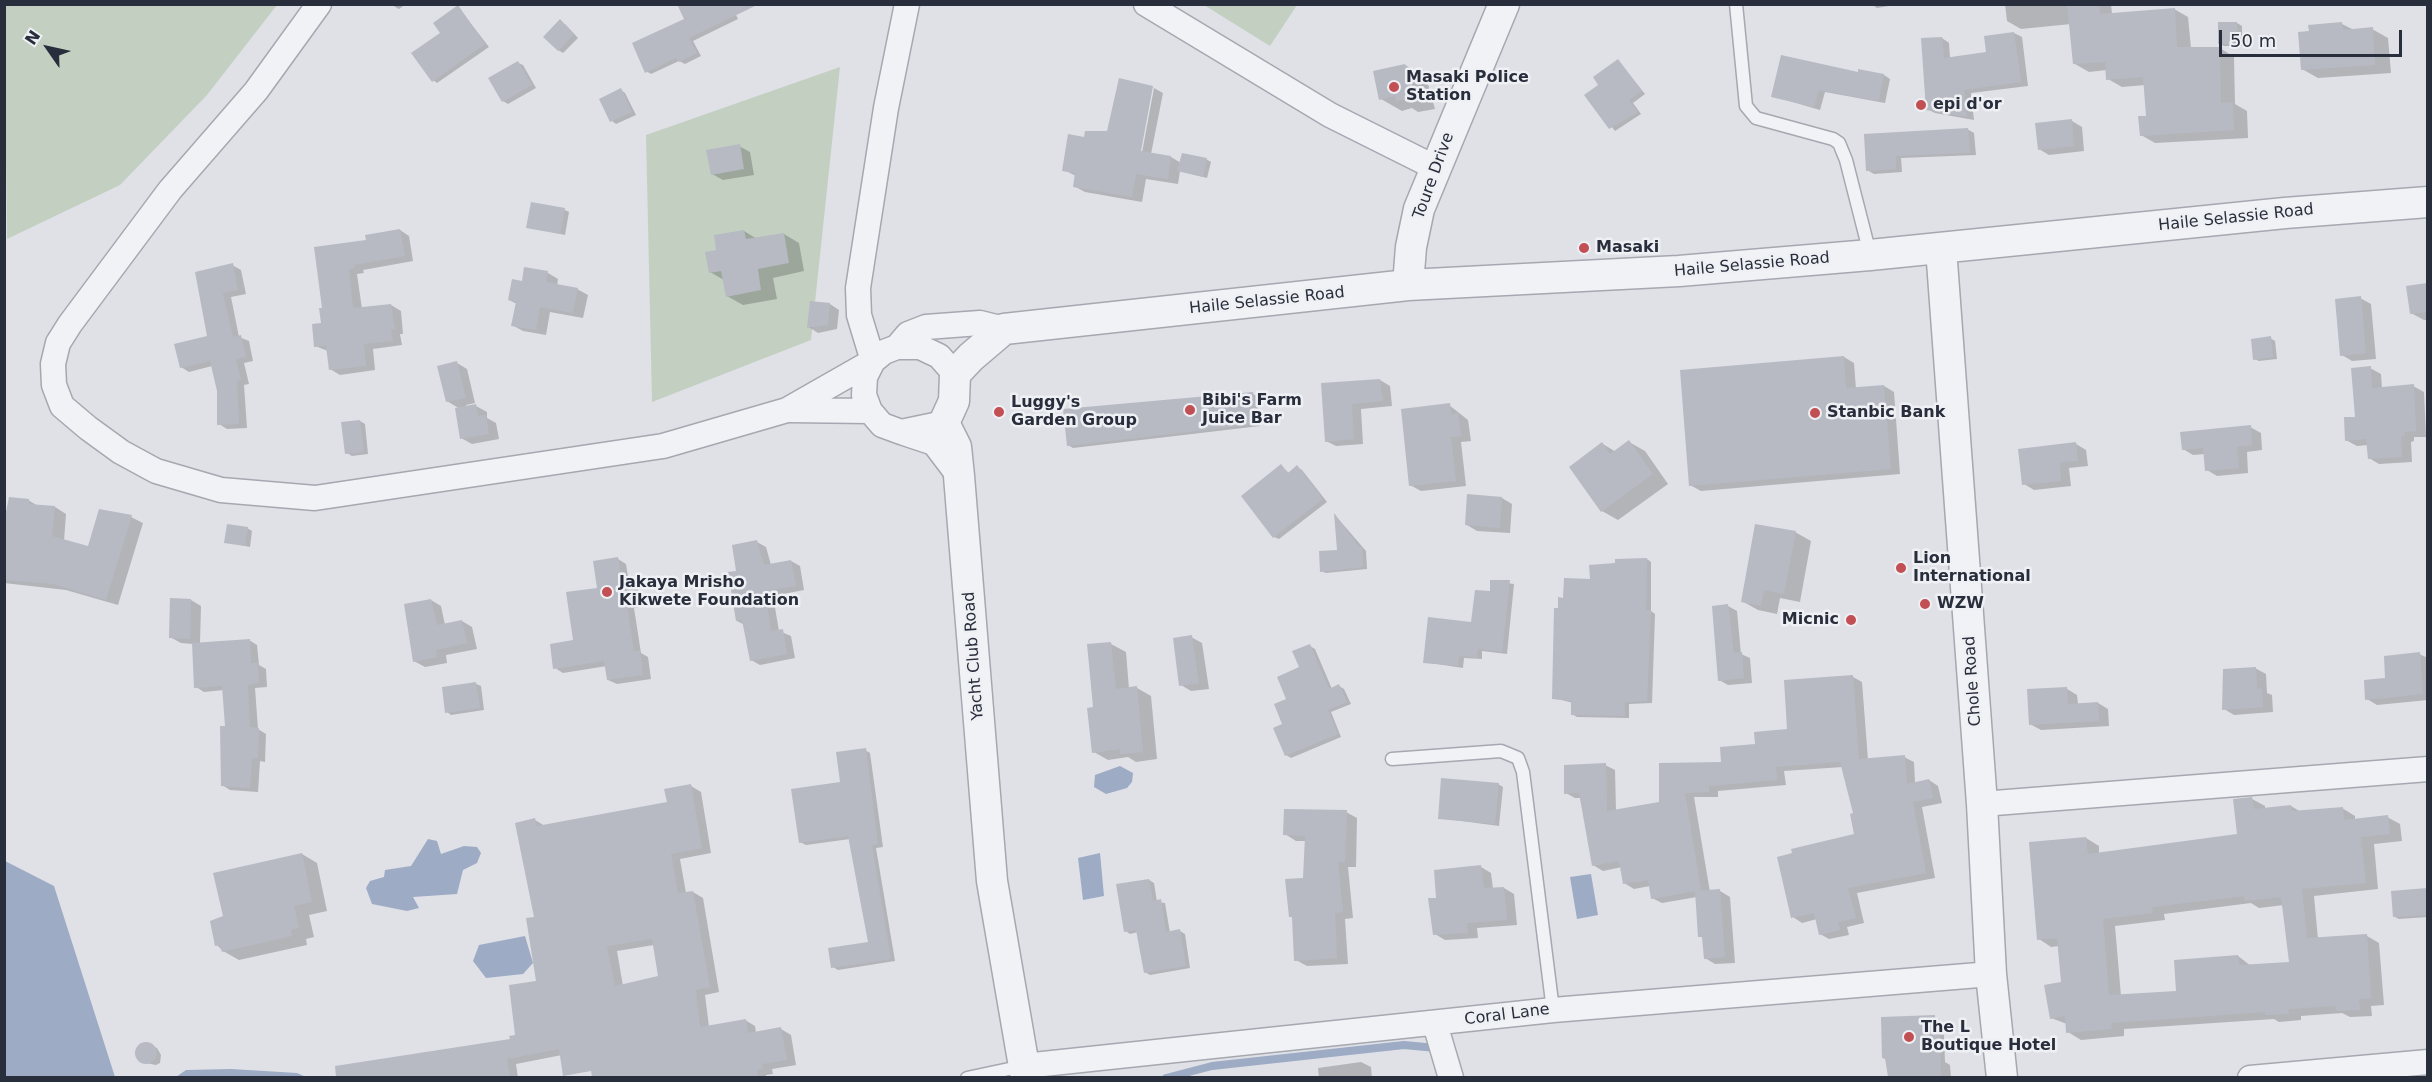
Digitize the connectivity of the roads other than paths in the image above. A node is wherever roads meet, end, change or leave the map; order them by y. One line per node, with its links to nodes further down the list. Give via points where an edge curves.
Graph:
1 (319, 4): 15 (street, via 256,91 170,190 58,343 54,385 62,406 129,457 156,471 221,490 315,498 663,446)
2 (907, 4): 13 (street, via 886,108 858,288 859,315)
3 (1146, 4): 6 (street, via 1330,115)
4 (1504, 4): 6 (street, Toure Drive)
5 (1736, 4): 9 (lane, via 1746,106 1756,118 1839,143)
6 (1436, 168): 10 (street, Toure Drive, via 1419,209)
7 (2427, 202): 8 (street, Haile Selassie Road)
8 (1941, 248): 9 (street, Haile Selassie Road); 22 (street, Chole Road)
9 (1870, 255): 10 (street, Haile Selassie Road, via 1643,274)
10 (1408, 285): 11 (street, Haile Selassie Road)
11 (1004, 329): 12 (street, via 980,323 926,327 908,334); 14 (street)
12 (897, 347): 13 (street); 14 (street, via 920,347 939,356)
13 (873, 362): 15 (street); 16 (street, via 865,377 864,395)
14 (955, 374): 17 (street, via 954,401)
15 (787, 410): 16 (street)
16 (870, 411): 18 (street, via 882,425)
17 (944, 423): 18 (street); 19 (street, Yacht Club Road, via 956,447)
18 (901, 432): 19 (street, via 934,443)
19 (959, 476): 27 (street, Yacht Club Road, via 992,881)
20 (1392, 759): 24 (lane, via 1501,751 1518,758 1523,772)
21 (2427, 769): 22 (street)
22 (1982, 804): 23 (street, Chole Road)
23 (1991, 974): 24 (street, Coral Lane); 30 (street, Chole Road)
24 (1553, 1010): 25 (street, Coral Lane)
25 (1435, 1024): 27 (street, Coral Lane); 29 (street)
26 (2427, 1066): 31 (street)
27 (1025, 1072): 28 (lane)
28 (967, 1077)
29 (1451, 1077)
30 (2002, 1077)
31 (2250, 1077)

